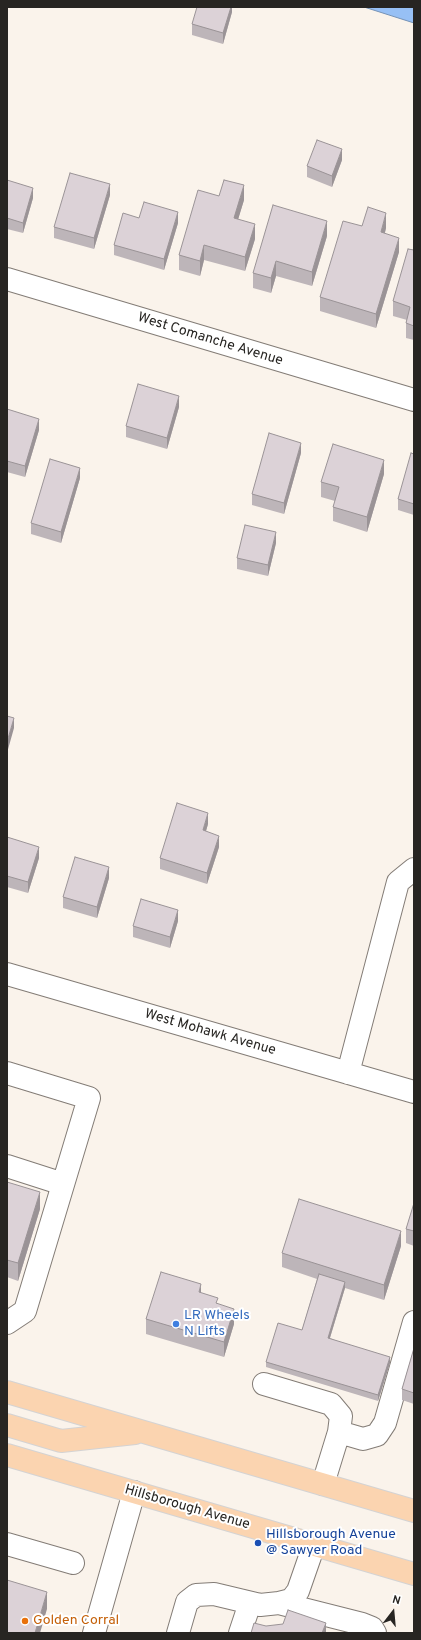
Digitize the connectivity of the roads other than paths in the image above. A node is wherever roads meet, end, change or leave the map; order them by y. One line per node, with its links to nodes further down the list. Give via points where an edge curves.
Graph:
1 (7, 279): 2 (street, West Comanche Avenue)
2 (414, 400)
3 (414, 869): 6 (street, via 398,882)
4 (7, 974): 6 (street, West Mohawk Avenue)
5 (7, 1073): 9 (street, via 89,1098)
6 (348, 1073): 7 (street, West Mohawk Avenue)
7 (414, 1092)
8 (7, 1166): 9 (street)
9 (63, 1184): 11 (street, via 25,1311)
10 (414, 1322): 16 (street, via 385,1423 377,1436 363,1439)
11 (7, 1323)
12 (264, 1384): 16 (street, via 331,1404 341,1416)
13 (7, 1392): 15 (main road)
14 (7, 1425): 15 (main road, via 61,1441)
15 (146, 1432): 18 (main road)
16 (339, 1432): 18 (street)
17 (7, 1455): 19 (main road, Hillsborough Avenue)
18 (323, 1484): 20 (main road)
19 (134, 1492): 22 (main road, Hillsborough Avenue); 27 (street)
20 (414, 1511)
21 (7, 1544): 23 (street)
22 (314, 1545): 24 (main road, Hillsborough Avenue); 26 (street, via 298,1591 291,1600)
23 (74, 1563)
24 (414, 1574)
25 (250, 1603): 26 (street); 28 (street, via 214,1594 196,1595 187,1602); 29 (street)
26 (279, 1603): 30 (street, via 362,1624 372,1628)
27 (94, 1633)
28 (178, 1633)
29 (240, 1633)
30 (375, 1633)

